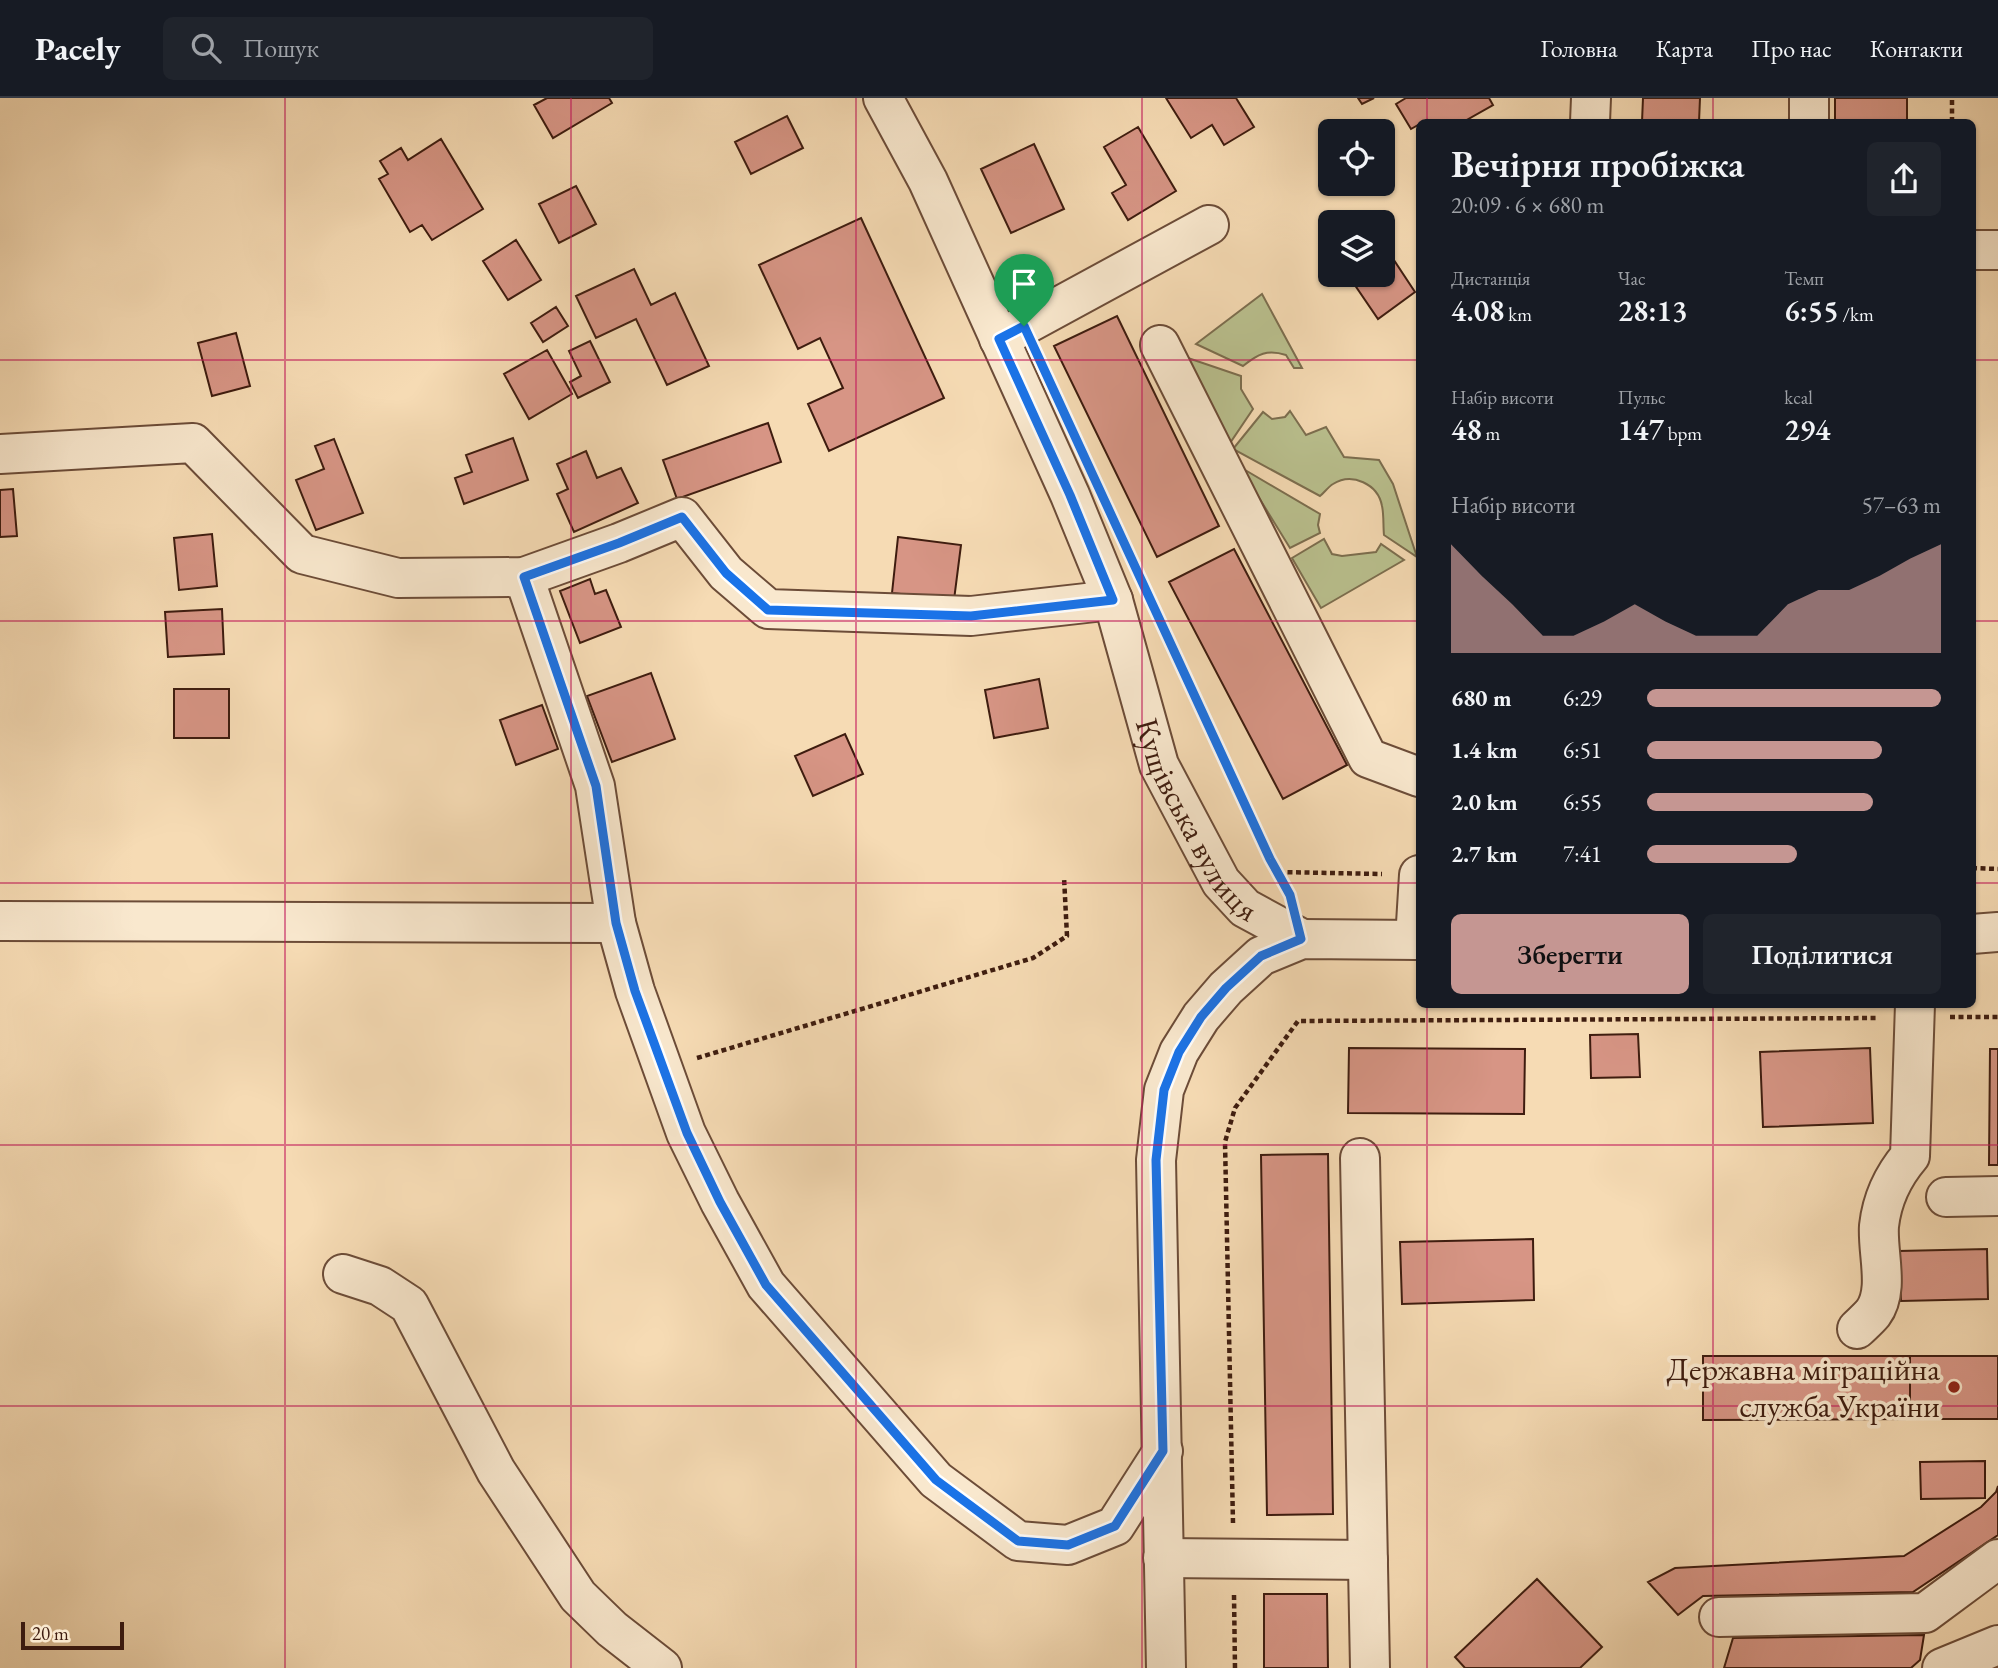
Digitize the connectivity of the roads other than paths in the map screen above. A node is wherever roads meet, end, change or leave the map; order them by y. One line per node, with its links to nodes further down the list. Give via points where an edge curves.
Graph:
1 (883, 98): 9 (street, Кущівська вулиця, via 928,181)
2 (1591, 98): 4 (street)
3 (1808, 98): 5 (street)
4 (1590, 119)
5 (1809, 119)
6 (1209, 225): 9 (street)
7 (1976, 250): 8 (street)
8 (1998, 250)
9 (999, 339): 13 (street, Кущівська вулиця)
10 (1160, 345): 14 (street, via 1368,758)
11 (0, 454): 12 (street, via 192,443 302,554 398,578)
12 (524, 577): 13 (street, via 682,517 726,573 768,610 971,616); 17 (street, via 596,786)
13 (1113, 600): 21 (street, Кущівська вулиця, via 1159,765 1215,872 1245,908)
14 (1416, 776)
15 (1406, 874): 19 (street)
16 (0, 921): 17 (street)
17 (616, 923): 29 (street, via 635,991 687,1133 766,1285 936,1480 1018,1541 1068,1545 1115,1526)
18 (1998, 932): 20 (street)
19 (1416, 934)
20 (1976, 934)
21 (1301, 939): 22 (street); 29 (street, Кущівська вулиця, via 1261,956 1226,988 1179,1052 1164,1090 1156,1160)
22 (1416, 940)
23 (1915, 1011): 28 (street, via 1910,1156 1895,1175 1883,1208 1879,1228 1881,1292 1874,1311)
24 (1360, 1158): 32 (street)
25 (1998, 1196): 26 (street)
26 (1947, 1197)
27 (343, 1274): 35 (street, via 380,1286 409,1305 496,1471 578,1596)
28 (1857, 1329)
29 (1163, 1451): 30 (street, Кущівська вулиця)
30 (1163, 1558): 32 (street); 36 (street, Кущівська вулиця)
31 (1998, 1559): 33 (street, via 1925,1613)
32 (1368, 1560): 37 (street)
33 (1719, 1618)
34 (1998, 1645): 38 (street)
35 (662, 1668)
36 (1166, 1668)
37 (1370, 1668)
38 (1942, 1668)

